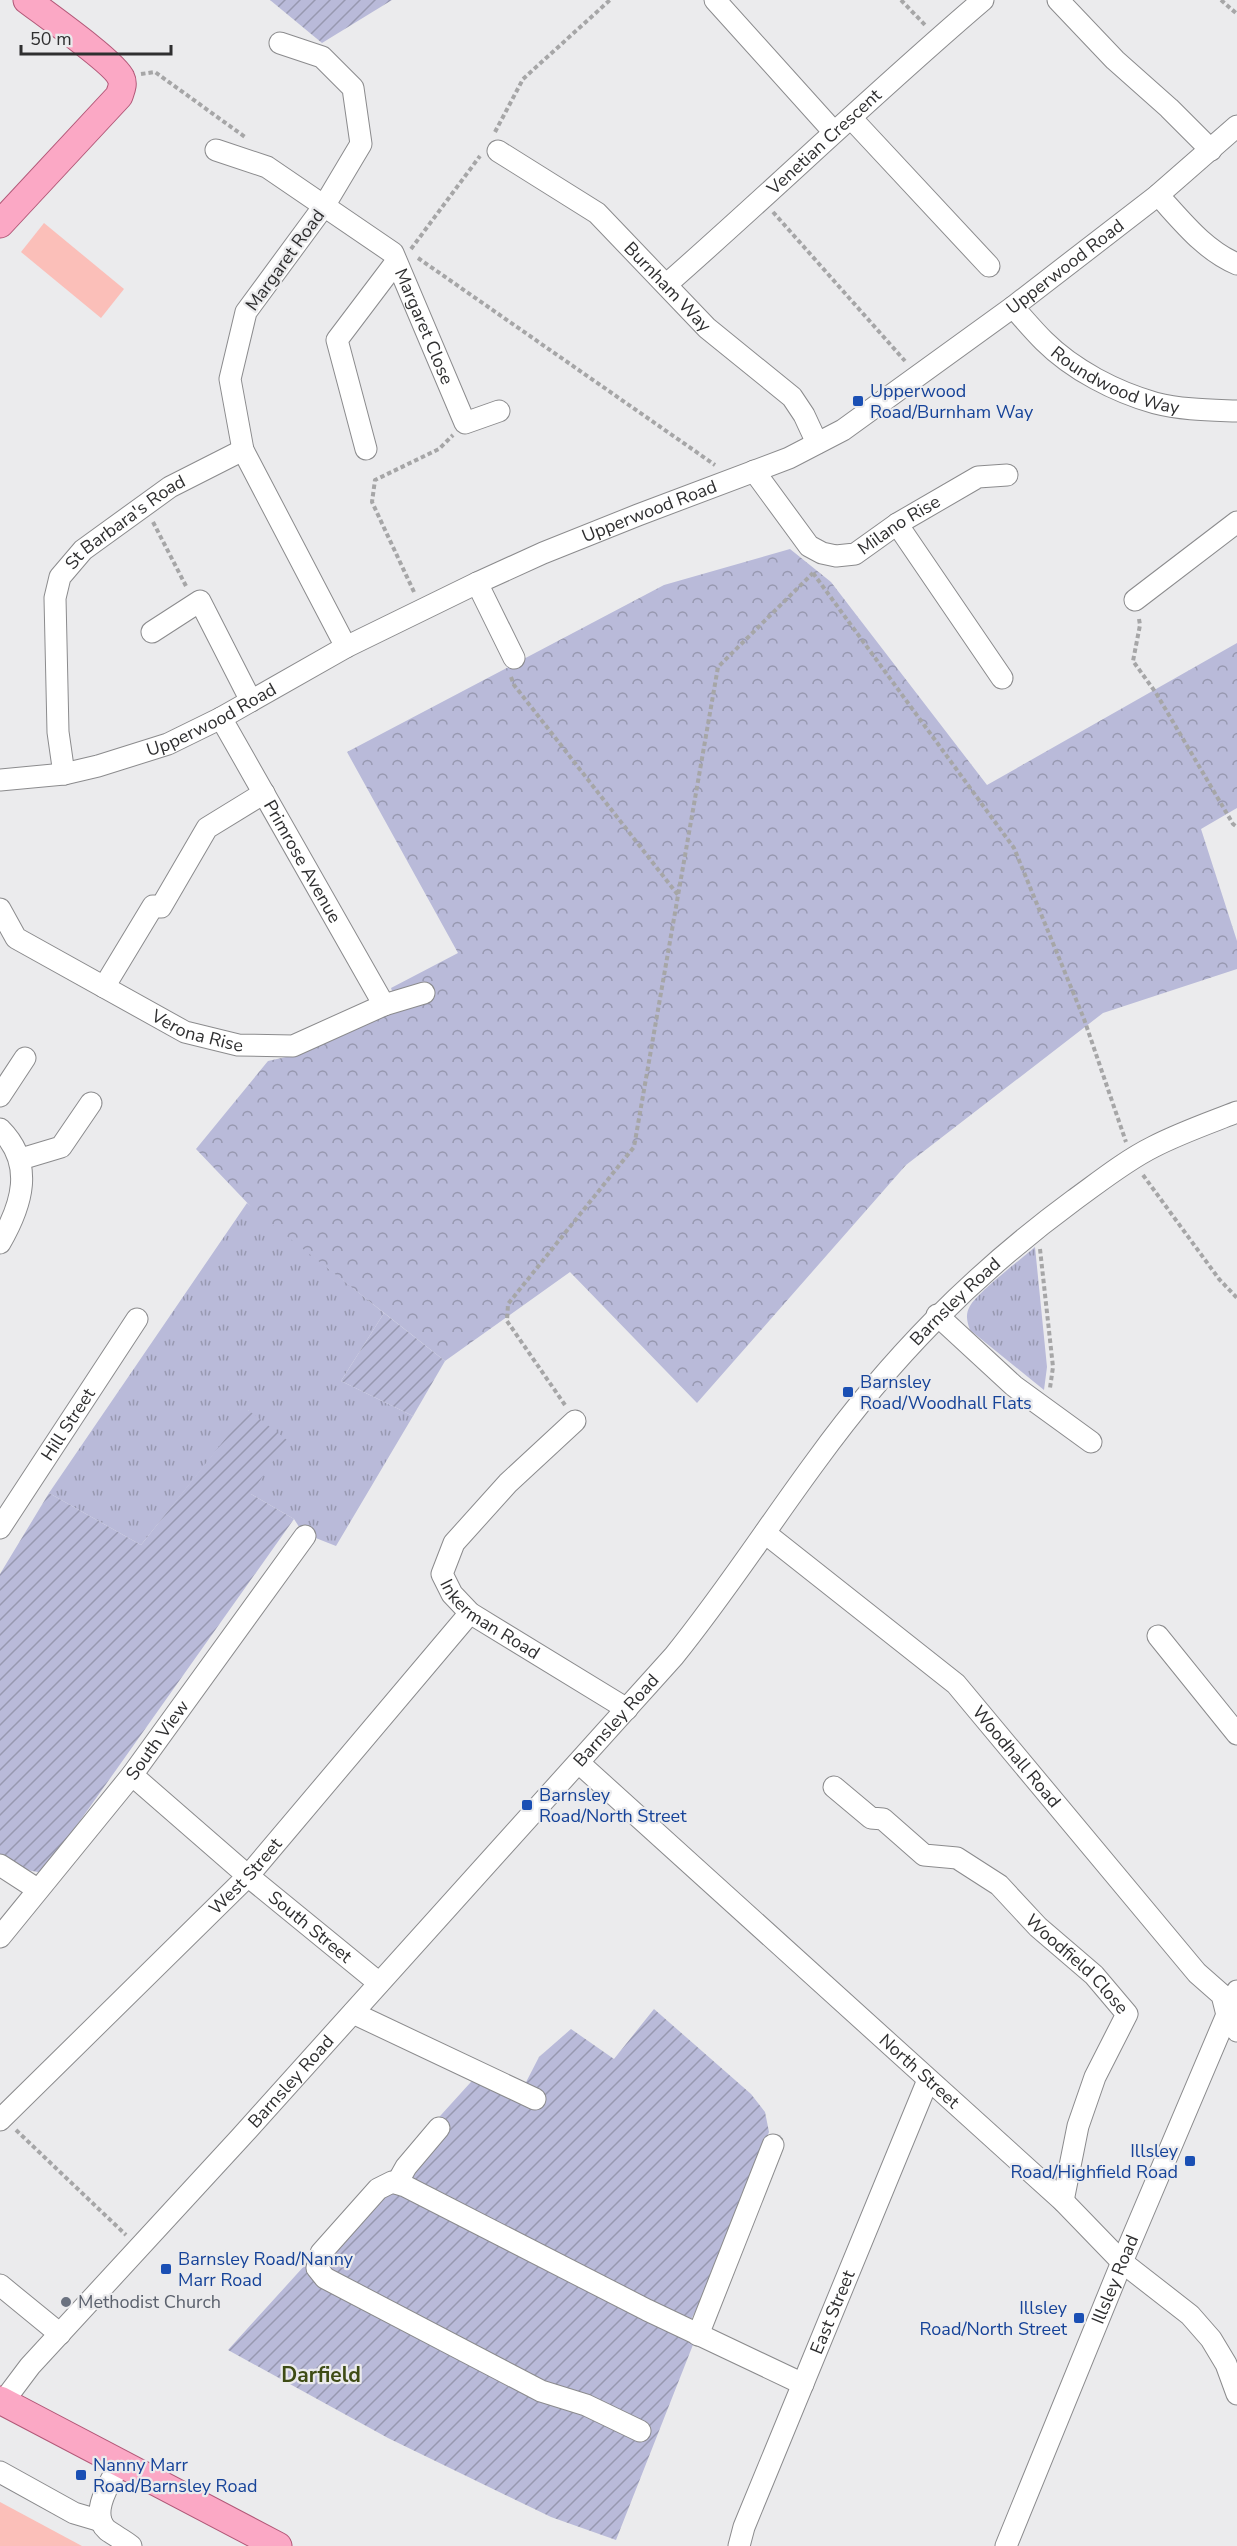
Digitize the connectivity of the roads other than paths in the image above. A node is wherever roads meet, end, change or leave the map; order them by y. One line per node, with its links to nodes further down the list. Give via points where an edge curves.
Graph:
1 (27, 0): 14 (main road, via 103,59 122,81 119,96)
2 (715, 0): 8 (street)
3 (983, 0): 6 (street, Venetian Crescent)
4 (1058, 0): 11 (street)
5 (280, 43): 13 (street, Margaret Road, via 322,57 353,88 361,144)
6 (851, 118): 8 (street, Venetian Crescent); 17 (street)
7 (1237, 126): 11 (street, Upperwood Road)
8 (833, 131): 18 (street, Venetian Crescent, via 763,200)
9 (490, 147): 18 (street, Burnham Way, via 597,213)
10 (216, 150): 13 (street, Margaret Close, via 267,167)
11 (1211, 150): 12 (street, Upperwood Road)
12 (1158, 195): 16 (street, via 1204,244); 19 (street, Upperwood Road)
13 (324, 207): 15 (street, Margaret Close); 24 (street, Margaret Road, via 246,312 231,379)
14 (0, 225)
15 (397, 254): 20 (street, Margaret Close, via 465,423); 23 (street, via 337,339)
16 (1237, 264)
17 (989, 266)
18 (667, 284): 22 (street, Burnham Way, via 707,328 792,397)
19 (1013, 306): 21 (street, Roundwood Way, via 1045,342 1106,384 1156,403); 22 (street, Upperwood Road, via 843,430)
20 (499, 411)
21 (1237, 411)
22 (817, 443): 25 (street, Upperwood Road)
23 (366, 449)
24 (243, 450): 32 (street, Margaret Road); 37 (street, St Barbara's Road, via 170,487 83,550 60,576 55,598 58,732)
25 (744, 475): 28 (street, Milano Rise, via 809,546 822,553 855,554); 29 (street, Upperwood Road, via 585,536)
26 (1007, 475): 28 (street, Milano Rise, via 978,477)
27 (1237, 522): 30 (street)
28 (897, 524): 34 (street)
29 (477, 583): 32 (street, Upperwood Road); 33 (street)
30 (1135, 600)
31 (152, 632): 35 (street, via 200,601)
32 (346, 647): 35 (street, Upperwood Road)
33 (514, 658)
34 (1002, 678)
35 (250, 701): 36 (street, Upperwood Road)
36 (221, 718): 37 (street, Upperwood Road, via 168,744); 39 (street, Primrose Avenue)
37 (64, 774): 38 (street, Upperwood Road)
38 (0, 780)
39 (264, 793): 41 (street, via 207,828 161,906 153,906); 43 (street, Primrose Avenue)
40 (3, 924): 41 (street, Verona Rise, via 16,938)
41 (104, 987): 43 (street, Verona Rise, via 185,1032 238,1045 292,1047)
42 (424, 993): 43 (street, Verona Rise)
43 (384, 1005)
44 (25, 1058): 45 (street)
45 (0, 1096)
46 (91, 1103): 49 (street, via 61,1147)
47 (1237, 1112): 51 (street, Barnsley Road, via 1132,1159 1038,1227)
48 (0, 1130): 49 (street, via 14,1144)
49 (21, 1159): 50 (street, via 21,1194 11,1225)
50 (0, 1243)
51 (937, 1315): 54 (street, via 1014,1386); 56 (street, Barnsley Road, via 858,1406)
52 (137, 1319): 55 (street, Hill Street)
53 (575, 1421): 58 (street, Inkerman Road, via 508,1484 454,1543 442,1574 452,1594)
54 (1091, 1442)
55 (0, 1528)
56 (765, 1533): 60 (street, Barnsley Road, via 712,1610); 72 (street, Woodhall Road, via 956,1684 1197,1973 1222,1995)
57 (305, 1536): 63 (street, South View)
58 (470, 1613): 60 (street, Inkerman Road); 66 (street, West Street)
59 (1158, 1636): 61 (street)
60 (627, 1709): 62 (street, Barnsley Road)
61 (1237, 1734)
62 (579, 1763): 69 (street, Barnsley Road); 73 (street, North Street)
63 (132, 1775): 66 (street, South Street); 67 (street, South View)
64 (834, 1787): 79 (street, Woodfield Close, via 871,1818 883,1819 924,1855 957,1858 999,1885 1038,1927 1094,1975 1127,2014 1095,2077 1078,2126)
65 (0, 1865): 67 (street)
66 (248, 1876): 69 (street, South Street); 75 (street, West Street)
67 (37, 1889): 68 (street, South View)
68 (0, 1937)
69 (380, 1983): 71 (street, Barnsley Road)
70 (1237, 1991): 72 (street, Illsley Road)
71 (353, 2013): 74 (street); 82 (street, Barnsley Road)
72 (1232, 2023): 80 (street, Illsley Road)
73 (928, 2080): 79 (street, North Street); 84 (street, East Street)
74 (535, 2099)
75 (1, 2119)
76 (439, 2128): 78 (street)
77 (772, 2145): 83 (street)
78 (397, 2183): 83 (street); 87 (street, via 378,2189 321,2253 318,2268 326,2278 541,2391 586,2405)
79 (1063, 2201): 80 (street, North Street)
80 (1122, 2262): 85 (street, North Street, via 1190,2315 1211,2338); 94 (street, Illsley Road)
81 (0, 2285): 82 (street)
82 (60, 2334): 86 (street, Barnsley Road)
83 (698, 2335): 84 (street)
84 (803, 2384): 93 (street, East Street)
85 (1237, 2394)
86 (1, 2401): 88 (main road)
87 (640, 2431)
88 (120, 2463): 90 (street, via 103,2499); 92 (main road)
89 (0, 2472): 90 (street, via 75,2513)
90 (101, 2521): 91 (street)
91 (132, 2546)
92 (278, 2546)
93 (739, 2546)
94 (1006, 2546)

